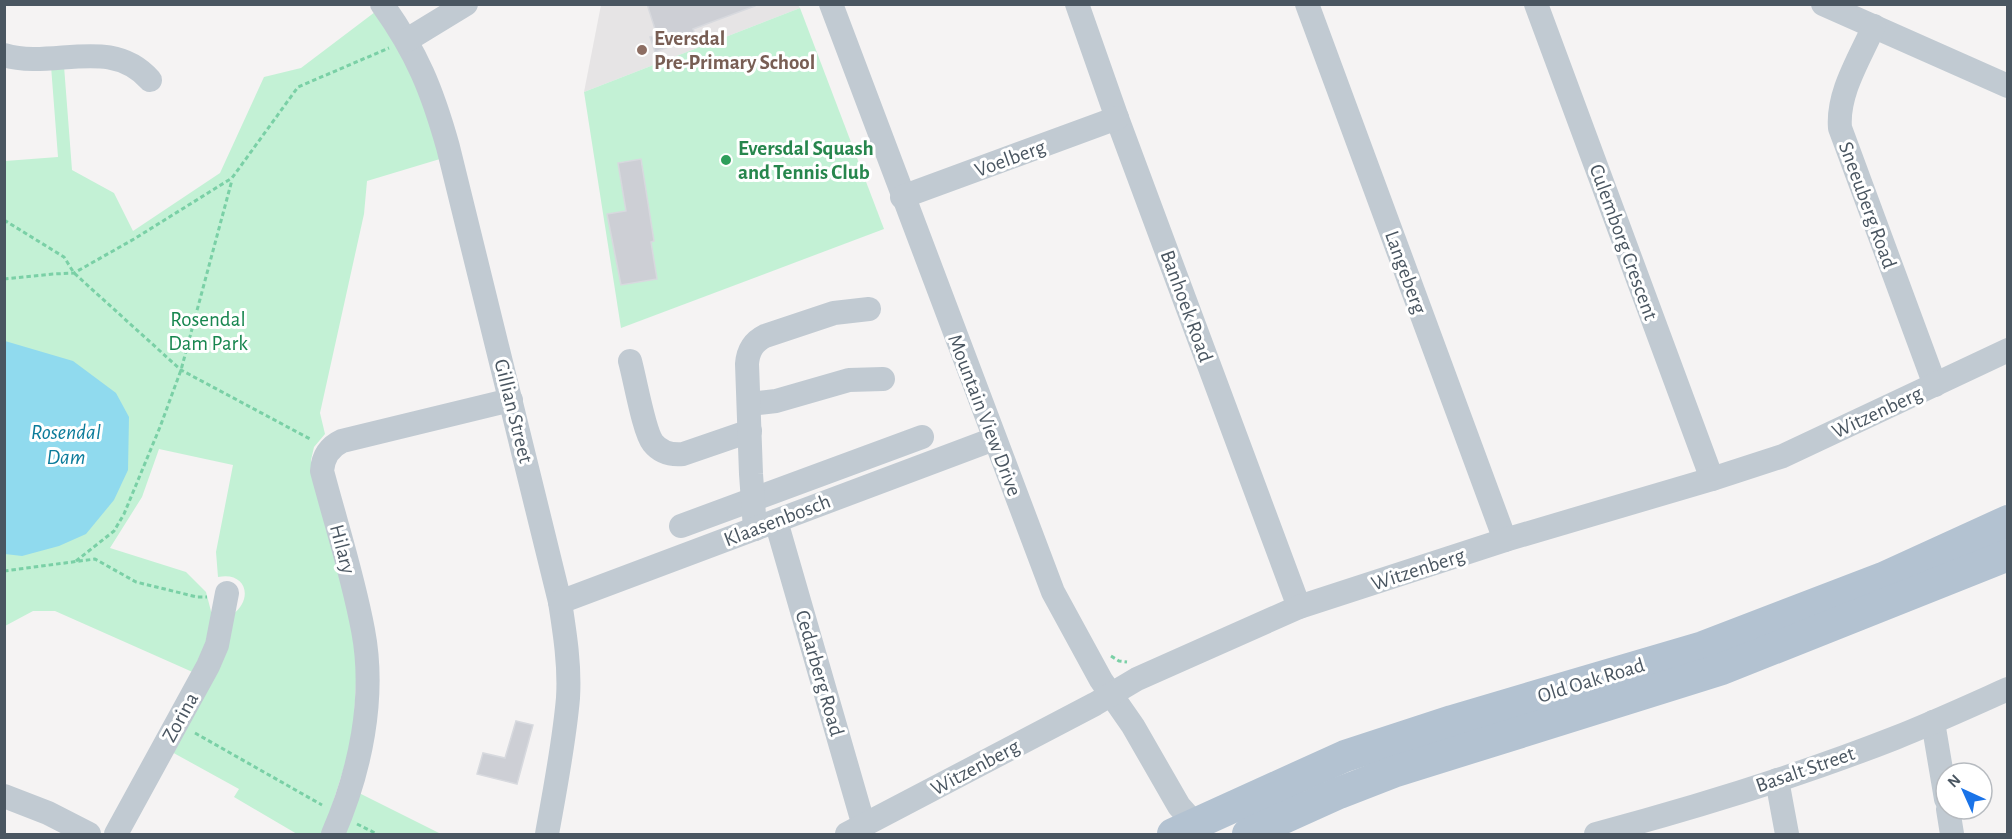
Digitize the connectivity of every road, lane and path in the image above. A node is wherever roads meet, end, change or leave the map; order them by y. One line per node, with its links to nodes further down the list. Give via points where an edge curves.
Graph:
1 (382, 4): 9 (street, Gillian Street)
2 (466, 4): 9 (street)
3 (831, 4): 15 (street, Mountain View Drive)
4 (1077, 4): 13 (street, Banhoek Road)
5 (1307, 4): 36 (street, Langeberg)
6 (1536, 4): 31 (street, Culemborg Crescent)
7 (1823, 4): 8 (street)
8 (1874, 27): 12 (street); 24 (street, Sneeuberg Road, via 1843,96 1840,128)
9 (407, 40): 14 (path, via 298,87); 25 (street, Gillian Street, via 437,106)
10 (4, 55): 11 (street, via 111,57 135,66)
11 (150, 80)
12 (2007, 86)
13 (1117, 118): 15 (street, Voelberg); 42 (street, Banhoek Road)
14 (232, 178): 17 (path); 22 (path)
15 (902, 197): 29 (street, Mountain View Drive)
16 (4, 220): 17 (path, via 64,257)
17 (74, 273): 18 (path); 22 (path)
18 (4, 279)
19 (869, 309): 26 (street, Cedarberg Road, via 834,313 758,339 747,357)
20 (2007, 350): 24 (street, Witzenberg)
21 (630, 361): 27 (street, via 649,436 663,451 683,454)
22 (181, 370): 30 (path); 38 (path, via 124,514 114,531)
23 (883, 379): 26 (street, via 849,380 776,401)
24 (1935, 385): 31 (street, Witzenberg, via 1783,456)
25 (511, 400): 30 (street, via 349,439); 41 (street, Gillian Street)
26 (748, 404): 27 (street, Cedarberg Road)
27 (750, 431): 32 (street, Cedarberg Road)
28 (922, 437): 32 (street)
29 (994, 439): 34 (street, Klaasenbosch); 46 (street, Mountain View Drive, via 1053,592)
30 (329, 450): 52 (street, Hilary, via 322,471 363,631 366,665 363,732 351,788)
31 (1712, 479): 36 (street, Witzenberg)
32 (753, 499): 34 (street, Cedarberg Road); 35 (street)
33 (2007, 521): 53 (main road, Old Oak Road, via 1883,578 1703,647 1346,756)
34 (765, 525): 41 (street, Klaasenbosch); 54 (street, Cedarberg Road)
35 (681, 526)
36 (1504, 540): 42 (street, Witzenberg)
37 (2007, 555): 59 (main road, Old Oak Road, via 1722,669 1393,772)
38 (76, 561): 39 (path); 40 (path, via 95,559 136,582 197,597)
39 (4, 572)
40 (227, 593): 48 (street, Zorina, via 217,645)
41 (560, 602): 58 (street, Gillian Street, via 568,698)
42 (1299, 608): 46 (street, Witzenberg, via 1147,675)
43 (1108, 654): 44 (path)
44 (1128, 662)
45 (2007, 689): 47 (street, Basalt Street)
46 (1111, 695): 53 (street, Mountain View Drive, via 1133,726); 54 (street, Witzenberg)
47 (1933, 722): 49 (street); 50 (street, Basalt Street)
48 (177, 723): 52 (path); 57 (street, Zorina)
49 (1940, 761)
50 (1777, 780): 55 (street, Basalt Street); 61 (street)
51 (4, 796): 56 (street)
52 (337, 825)
53 (1184, 827)
54 (856, 830)
55 (1621, 831): 60 (street, Basalt Street)
56 (88, 834)
57 (116, 834)
58 (547, 834)
59 (1248, 834)
60 (1596, 834)
61 (1787, 834)

